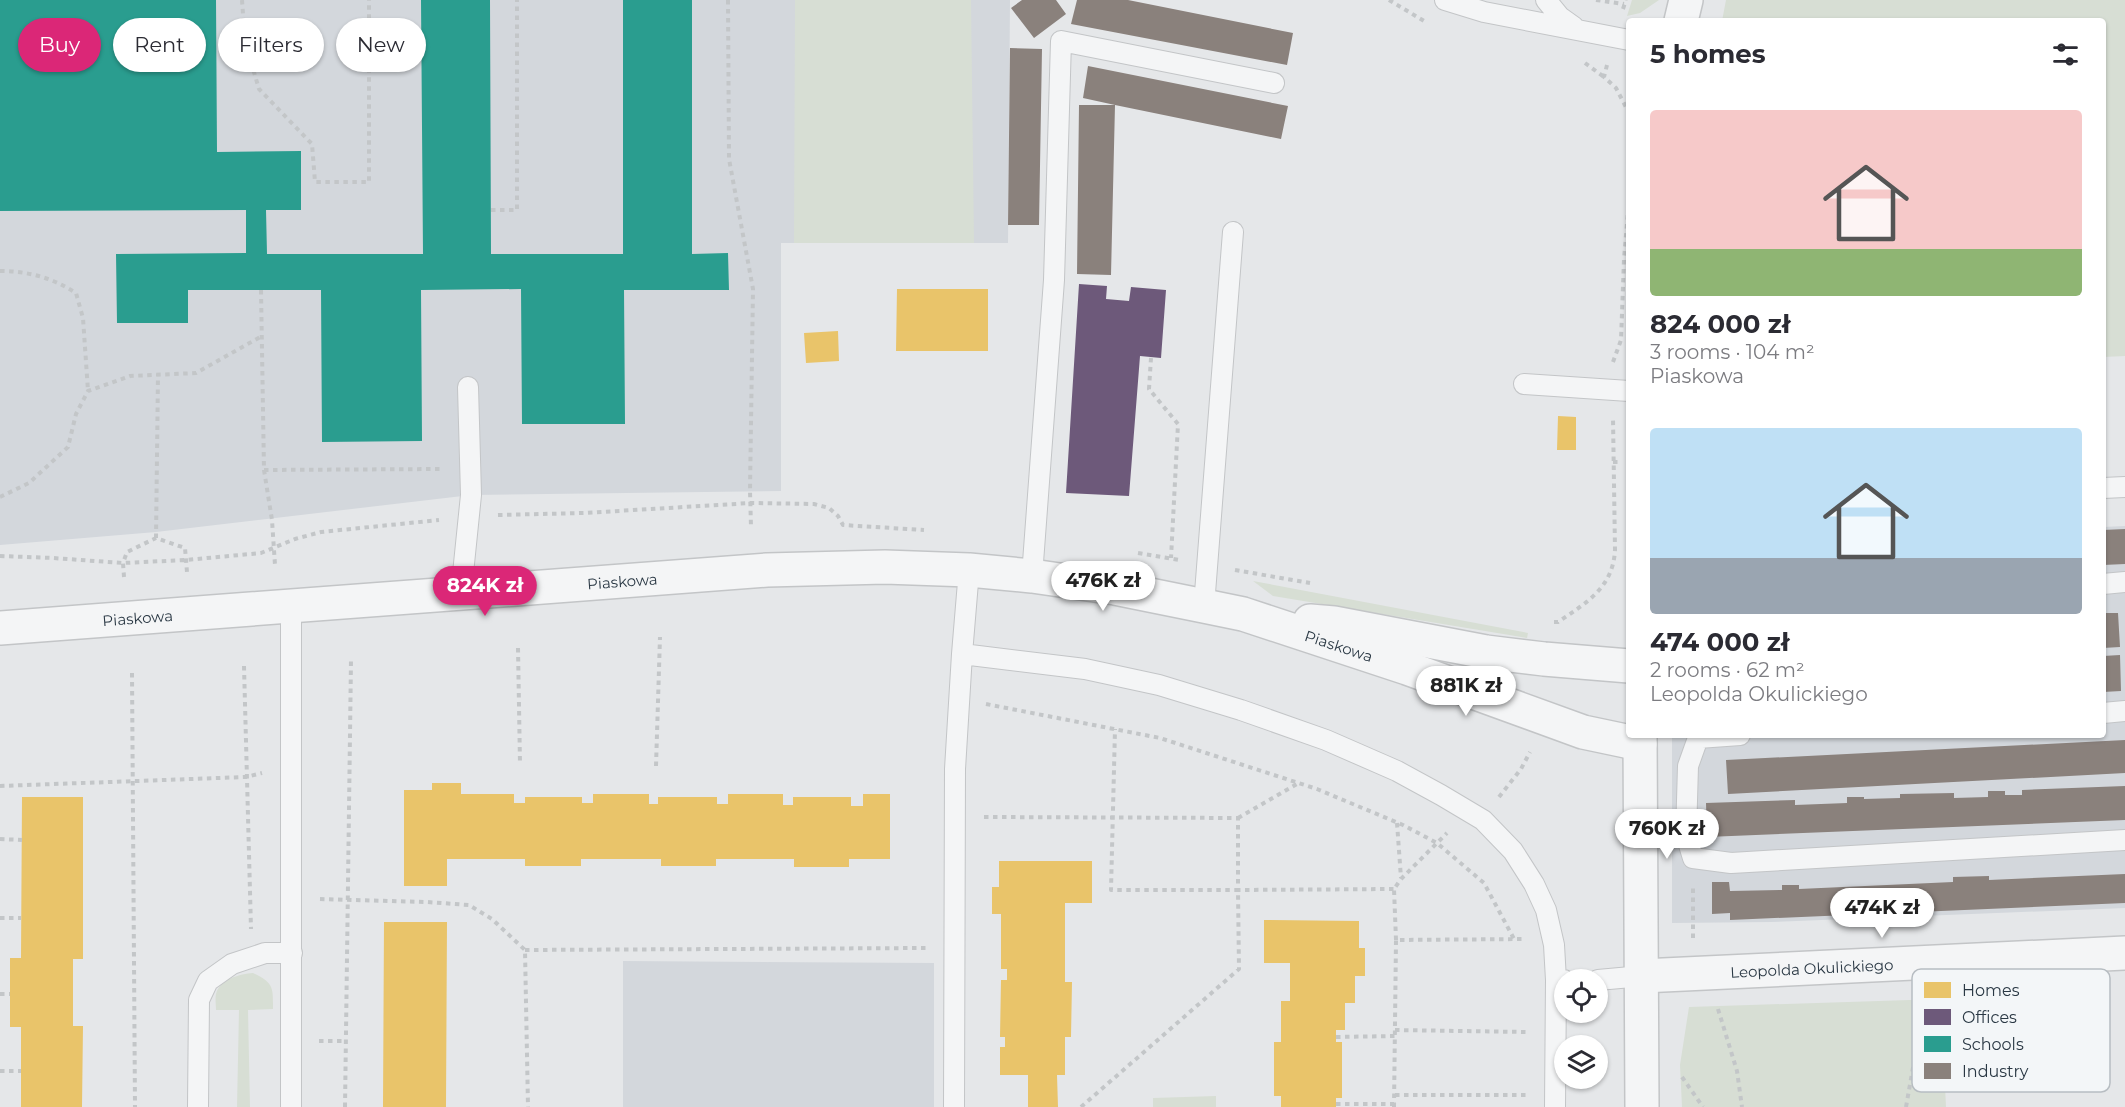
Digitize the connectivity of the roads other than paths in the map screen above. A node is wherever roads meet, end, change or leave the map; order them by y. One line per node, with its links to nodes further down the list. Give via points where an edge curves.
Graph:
1 (1445, 0): 5 (lane, via 1484,12)
2 (1546, 0): 5 (lane, via 1560,18)
3 (1686, 0): 4 (street)
4 (1683, 18)
5 (1585, 31): 6 (lane)
6 (1626, 39)
7 (1274, 83): 15 (lane, via 1061,41 1054,280)
8 (1233, 232): 19 (lane)
9 (1524, 384): 11 (lane)
10 (468, 387): 18 (lane, via 471,495)
11 (1626, 391)
12 (2125, 487): 13 (lane)
13 (2106, 488)
14 (969, 570): 15 (street, Piaskowa); 18 (street, Piaskowa, via 767,570); 23 (lane)
15 (1032, 576): 19 (street, Piaskowa)
16 (2125, 582): 17 (lane)
17 (2106, 584)
18 (461, 593): 20 (street, Piaskowa)
19 (1204, 606): 21 (street, Piaskowa)
20 (291, 607): 22 (street, Piaskowa); 30 (lane)
21 (1243, 614): 24 (street, Piaskowa, via 1334,623 1485,652); 28 (street, Piaskowa, via 1582,732)
22 (0, 628)
23 (962, 654): 32 (lane, via 1085,669 1159,685 1326,740 1397,771 1476,816 1513,851 1545,910); 39 (lane, via 954,816)
24 (1626, 666)
25 (2125, 711): 26 (lane)
26 (2106, 712)
27 (1697, 738): 29 (lane, via 1688,766 1686,835 1693,858 1731,863)
28 (1640, 740): 33 (street)
29 (2125, 840)
30 (292, 953): 37 (lane, via 265,953 232,964 208,981 199,1000); 38 (lane)
31 (2125, 953): 33 (street, Leopolda Okulickiego)
32 (1558, 969)
33 (1642, 976): 34 (lane); 40 (street)
34 (1608, 979)
35 (1557, 1023): 36 (lane)
36 (1555, 1101)
37 (198, 1107)
38 (291, 1107)
39 (954, 1107)
40 (1642, 1107)

